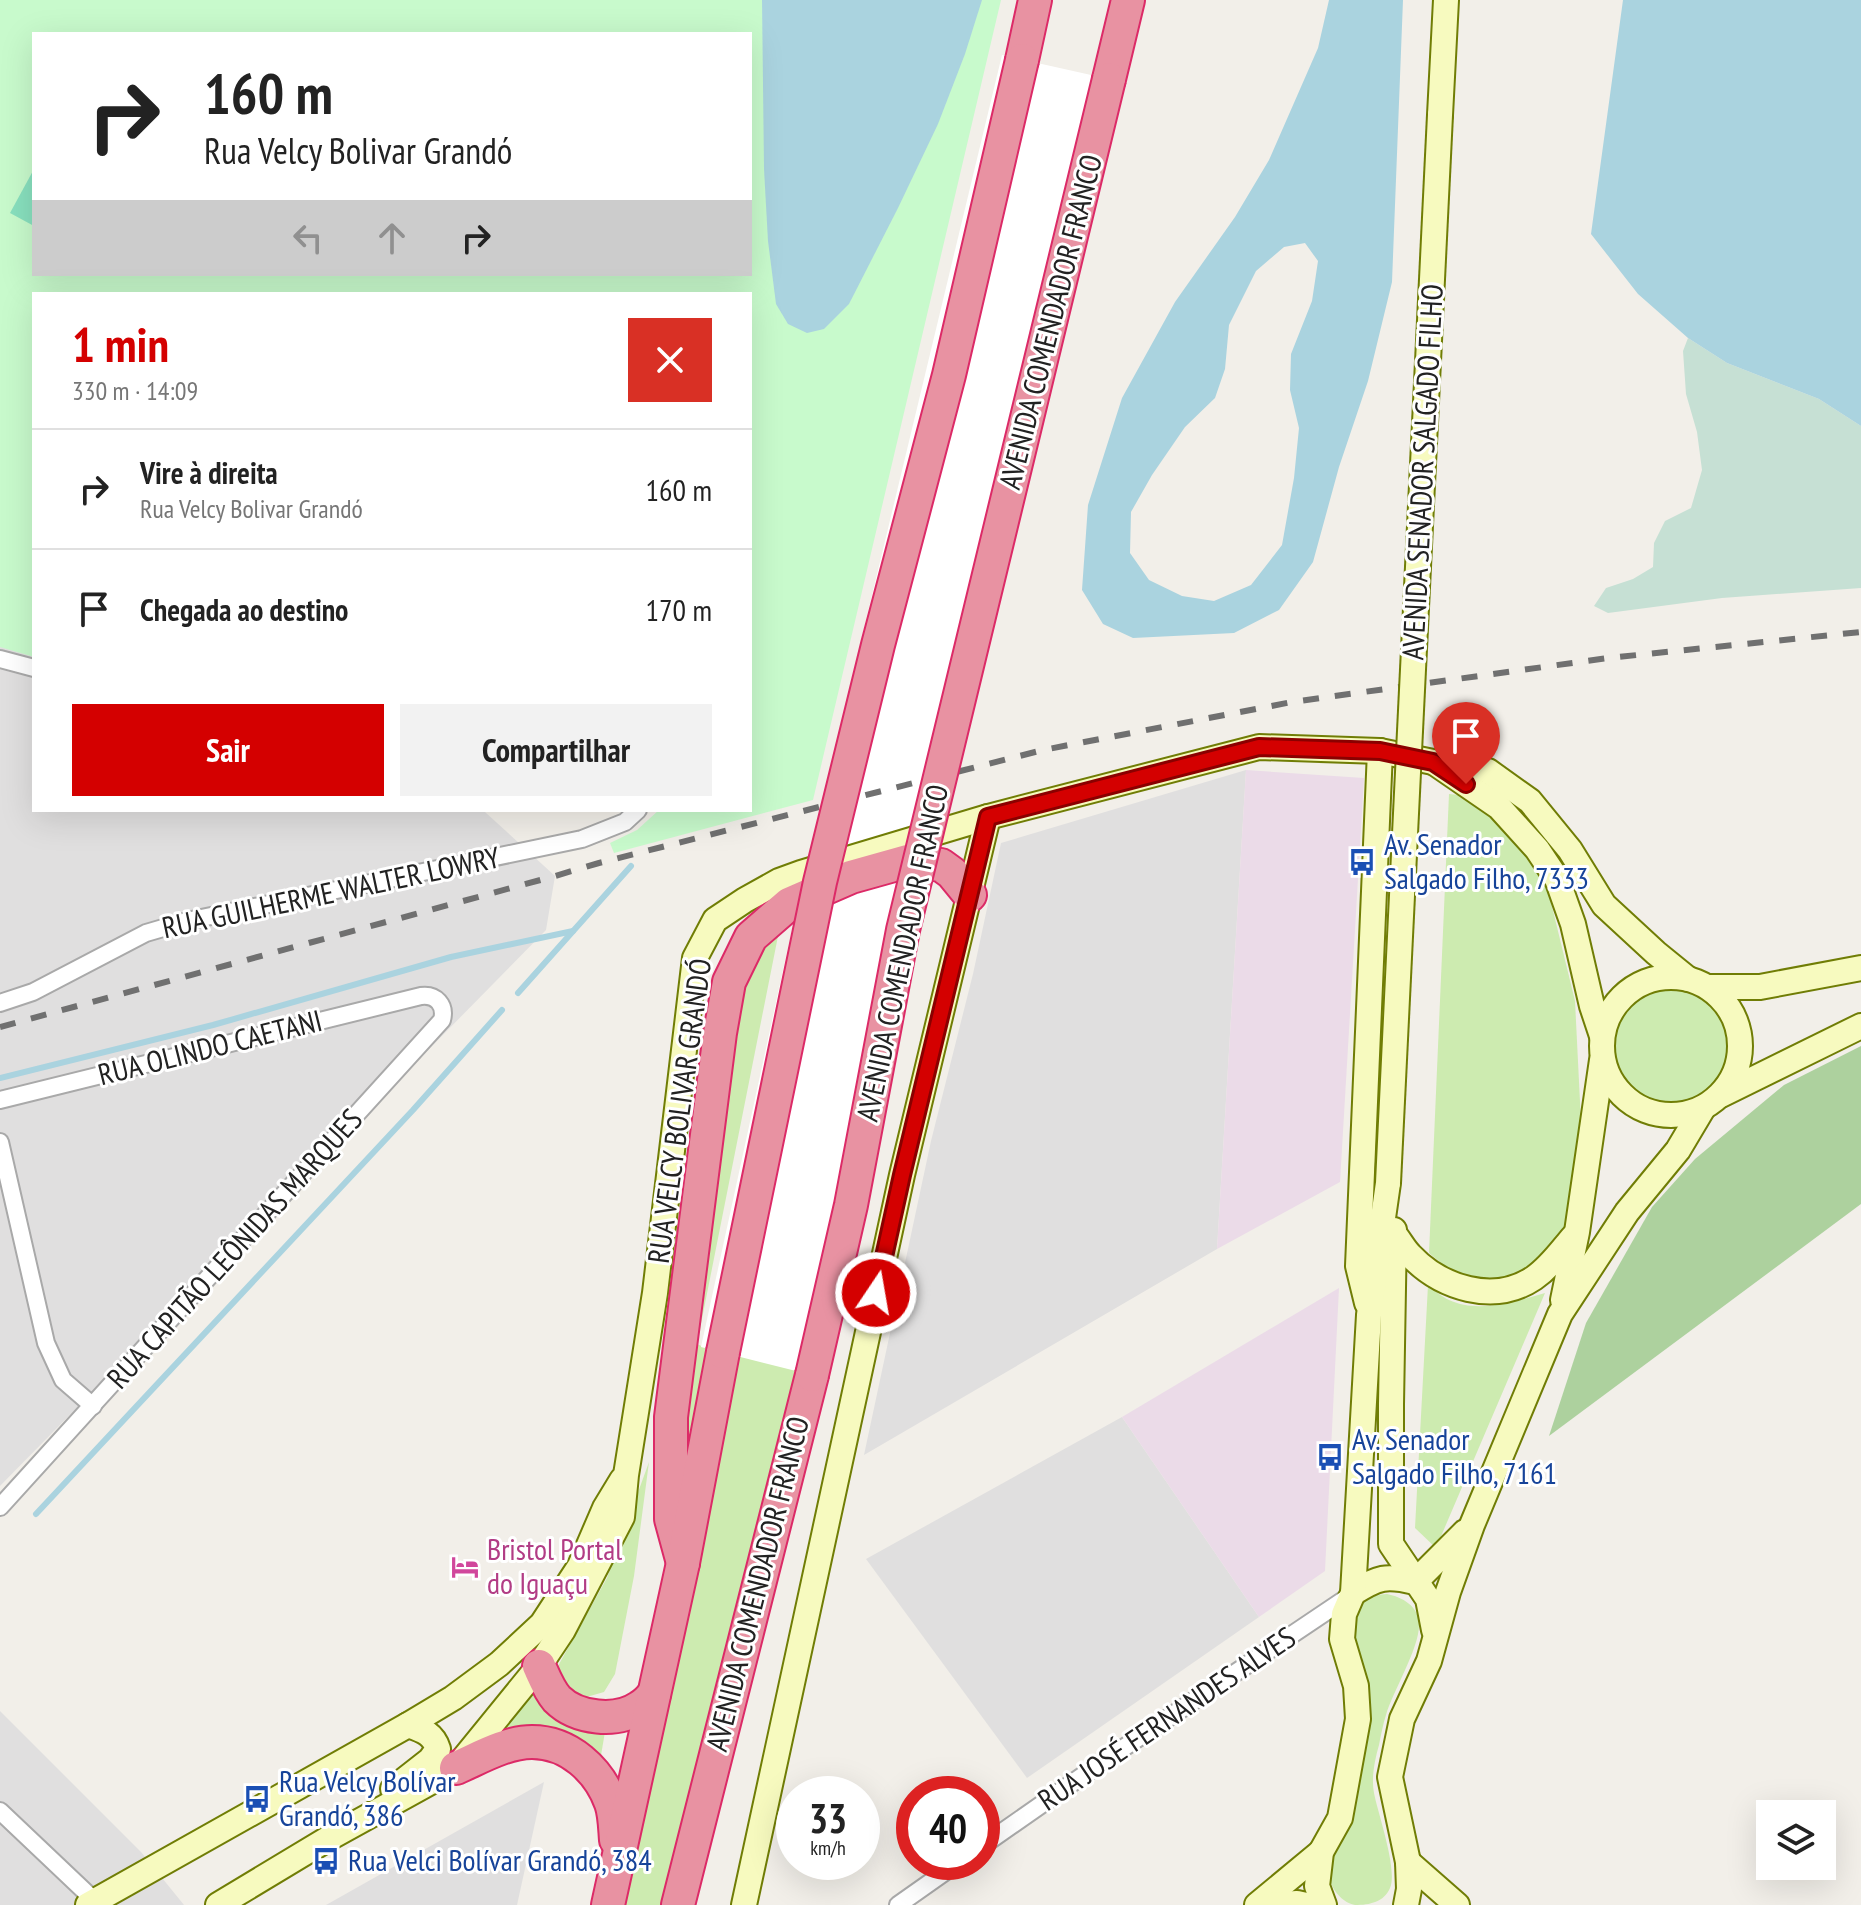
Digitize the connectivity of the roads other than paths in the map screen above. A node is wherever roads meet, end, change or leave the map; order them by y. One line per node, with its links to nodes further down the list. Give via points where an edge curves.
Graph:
1 (1035, 0): 31 (highway, bridge, via 949,375 820,882)
2 (1128, 0): 49 (highway, AVENIDA COMENDADOR FRANCO, bridge, via 903,930 851,1205 812,1375)
3 (1446, 0): 22 (main road, AVENIDA SENADOR SALGADO FILHO, bridge)
4 (0, 659): 5 (street)
5 (32, 667)
6 (1380, 751): 7 (main road, RUA VELCY BOLIVAR GRANDÓ); 9 (main road, RUA VELCY BOLIVAR GRANDÓ, via 1259,747); 26 (main road, via 1358,1266)
7 (1433, 762): 14 (main road, RUA VELCY BOLIVAR GRANDÓ, via 1488,771 1530,801 1570,850 1604,905); 18 (main road, RUA VELCY BOLIVAR GRANDÓ, via 1499,807 1557,879)
8 (636, 812): 16 (street, RUA GUILHERME WALTER LOWRY, via 625,822 582,839 146,933 33,992)
9 (988, 817): 10 (main road, RUA VELCY BOLIVAR GRANDÓ); 11 (main road, AVENIDA COMENDADOR FRANCO)
10 (952, 828): 11 (main road, AVENIDA COMENDADOR FRANCO); 28 (main road, RUA VELCY BOLIVAR GRANDÓ, via 779,881 715,920 695,958 655,1293)
11 (977, 863): 12 (main road, AVENIDA COMENDADOR FRANCO)
12 (970, 895): 31 (highway, via 941,865 908,861 851,877 779,912 751,937 729,982 671,1417 671,1519); 50 (main road, AVENIDA COMENDADOR FRANCO, via 902,1175)
13 (1861, 968): 14 (main road, via 1760,987)
14 (1698, 983): 18 (main road, via 1667,977 1628,991 1604,1026); 20 (main road, via 1723,1001 1740,1038 1733,1079)
15 (421, 996): 19 (street, RUA OLINDO CAETANI); 27 (street, RUA CAPITÃO LEÔNIDAS MARQUES, via 441,1003 442,1020)
16 (0, 1003)
17 (1861, 1026): 20 (main road)
18 (1602, 1047): 20 (main road, via 1609,1078 1640,1109 1682,1115); 23 (main road)
19 (0, 1100)
20 (1712, 1102): 25 (main road, via 1627,1212)
21 (0, 1142): 27 (street, via 46,1343 63,1380)
22 (1388, 1183): 24 (main road, AVENIDA SENADOR SALGADO FILHO); 26 (main road, AVENIDA SENADOR SALGADO FILHO)
23 (1577, 1232): 24 (main road, via 1534,1278 1512,1288 1480,1292 1443,1281 1411,1256); 25 (main road)
24 (1395, 1235): 32 (main road, AVENIDA SENADOR SALGADO FILHO, via 1391,1544)
25 (1560, 1314): 30 (main road)
26 (1369, 1315): 33 (main road, AVENIDA SENADOR SALGADO FILHO)
27 (93, 1406): 29 (street, RUA CAPITÃO LEÔNIDAS MARQUES)
28 (626, 1475): 35 (main road, RUA VELCY BOLIVAR GRANDÓ, via 622,1517); 37 (main road, RUA VELCY BOLIVAR GRANDÓ, via 580,1566 542,1624 499,1664)
29 (0, 1507)
30 (1472, 1525): 32 (main road); 34 (main road)
31 (683, 1563): 36 (highway)
32 (1415, 1582): 33 (main road, via 1394,1577 1372,1581); 34 (main road, AVENIDA SENADOR SALGADO FILHO, via 1428,1599)
33 (1353, 1593): 40 (street, RUA JOSÉ FERNANDES ALVES); 42 (main road, AVENIDA SENADOR SALGADO FILHO, via 1342,1639 1356,1686 1358,1719 1340,1818)
34 (1436, 1636): 44 (main road, via 1402,1719 1390,1777)
35 (539, 1666): 36 (highway, via 558,1699 594,1717 638,1709); 38 (main road, RUA VELCY BOLIVAR GRANDÓ)
36 (654, 1694): 43 (highway)
37 (408, 1725): 41 (main road, via 432,1736 435,1754); 46 (main road, RUA VELCY BOLIVAR GRANDÓ)
38 (456, 1768): 41 (main road, RUA VELCY BOLIVAR GRANDÓ); 43 (highway, via 531,1742 570,1752 599,1778 612,1805)
39 (0, 1811): 46 (street)
40 (1000, 1833)
41 (331, 1837): 47 (main road, RUA VELCY BOLIVAR GRANDÓ)
42 (1321, 1852): 52 (main road); 55 (main road, AVENIDA SENADOR SALGADO FILHO, via 1317,1886)
43 (619, 1856): 48 (highway)
44 (1408, 1862): 56 (main road); 57 (main road)
45 (933, 1880): 51 (street)
46 (91, 1903)
47 (218, 1905)
48 (608, 1905)
49 (678, 1905)
50 (744, 1905)
51 (898, 1905)
52 (1257, 1905)
53 (1271, 1905): 54 (main road)
54 (1306, 1905)
55 (1324, 1905)
56 (1406, 1905)
57 (1457, 1905)

